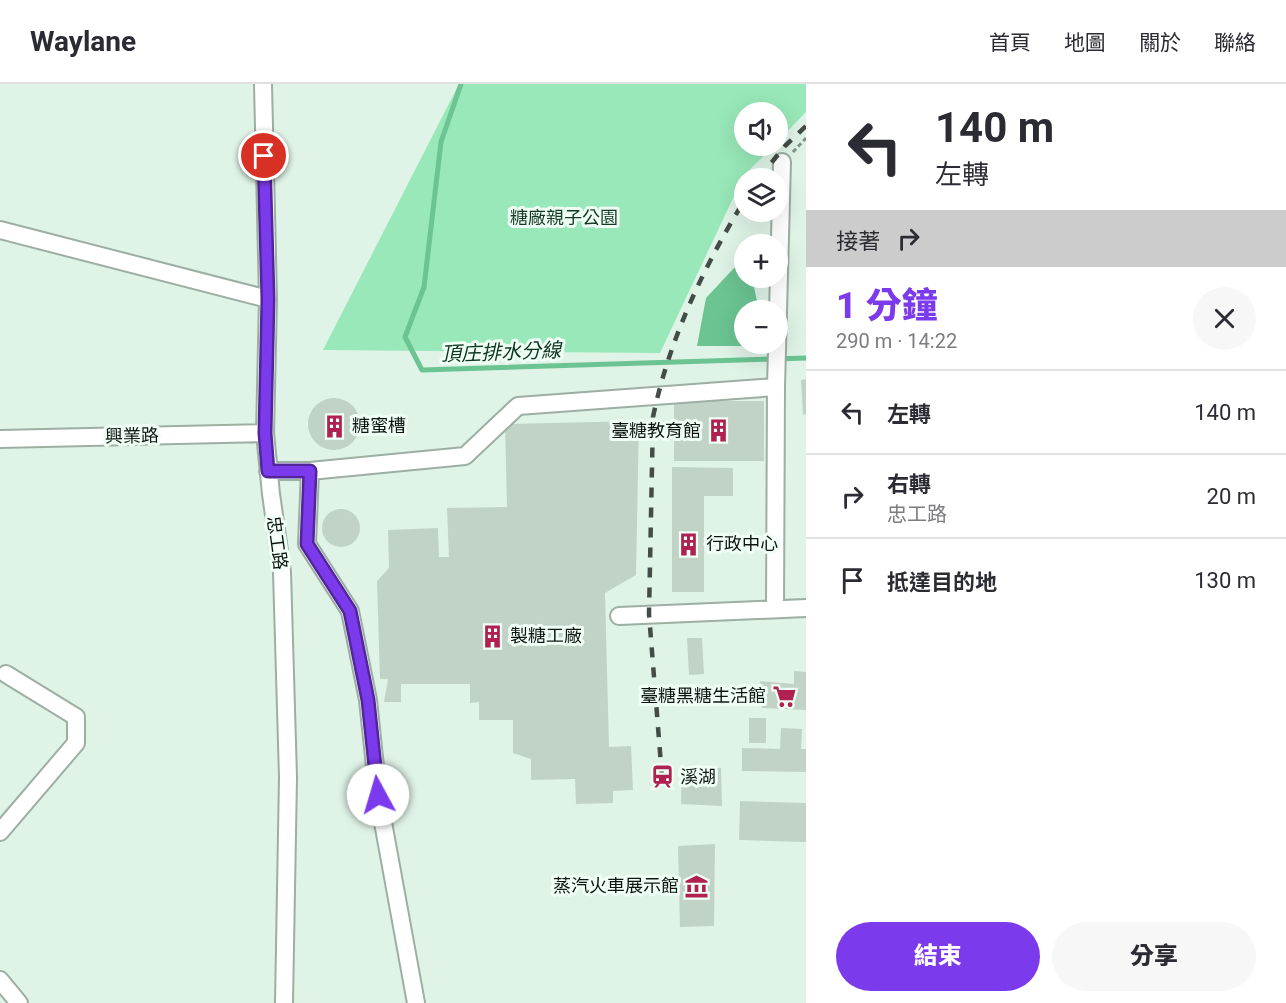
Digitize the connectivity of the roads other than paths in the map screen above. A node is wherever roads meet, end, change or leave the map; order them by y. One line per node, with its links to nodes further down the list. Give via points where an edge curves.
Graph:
1 (263, 84): 4 (street, 忠工路)
2 (782, 162): 5 (street)
3 (0, 230): 4 (street)
4 (268, 299): 6 (street, 忠工路)
5 (776, 387): 9 (street, via 518,406 465,456); 10 (street)
6 (265, 433): 7 (street, 興業路); 8 (street, 忠工路)
7 (0, 439)
8 (268, 471): 9 (street); 17 (street, 忠工路, via 282,572 288,766)
9 (310, 471): 18 (street, via 307,544 350,611)
10 (775, 608): 11 (street); 12 (street)
11 (806, 608)
12 (619, 616)
13 (6, 674): 14 (street, via 76,717 76,743)
14 (0, 832)
15 (0, 980): 16 (street)
16 (19, 1003)
17 (284, 1003)
18 (416, 1003)

